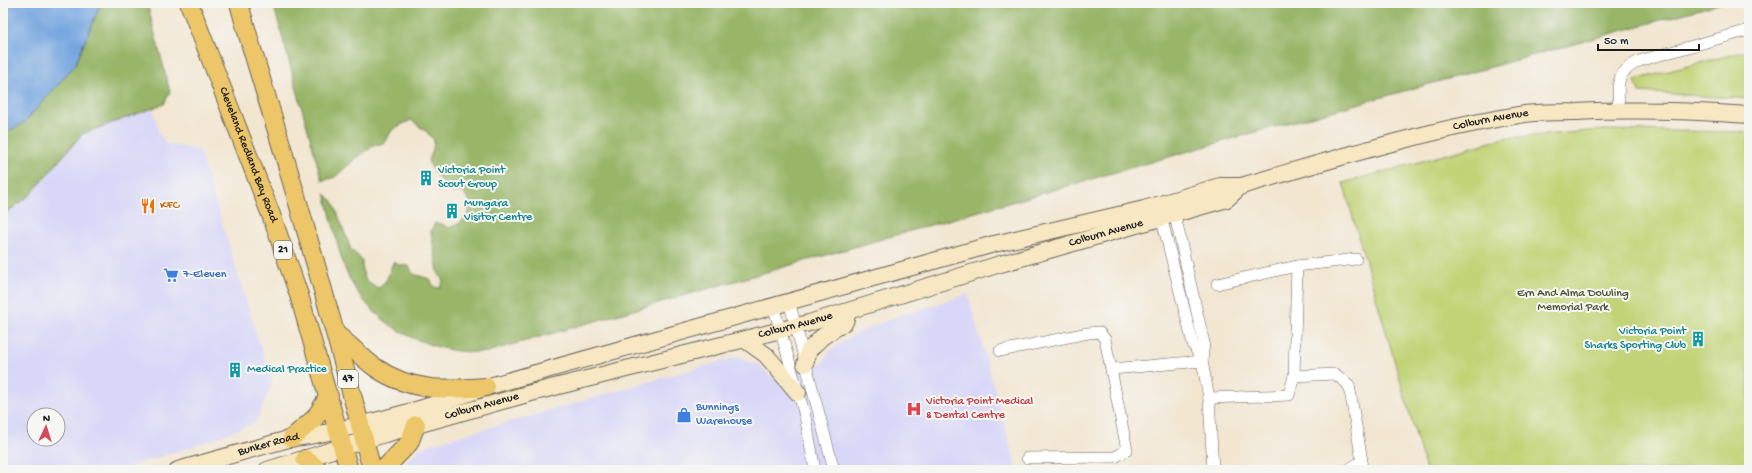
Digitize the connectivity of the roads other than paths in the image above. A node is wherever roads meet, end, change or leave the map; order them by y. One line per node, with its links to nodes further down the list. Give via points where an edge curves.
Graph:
1 (189, 3): 27 (highway, Cleveland Redland Bay Road / 21, via 273,220 300,298)
2 (240, 3): 18 (highway, 21, via 253,56)
3 (1749, 30): 4 (street, via 1639,61 1626,68 1619,78)
4 (1619, 110): 5 (main road, Colburn Avenue); 6 (main road, Colburn Avenue, via 1527,114 1459,127 1381,146 1241,186 1220,186)
5 (1749, 115)
6 (1167, 209): 10 (street); 11 (street); 12 (main road, Colburn Avenue, via 994,244); 14 (main road, Colburn Avenue)
7 (1356, 259): 8 (street)
8 (1297, 266): 9 (street); 24 (street)
9 (1217, 284)
10 (1192, 290): 11 (street); 15 (street)
11 (1180, 293): 17 (street)
12 (790, 301): 13 (main road, Colburn Avenue); 16 (street)
13 (773, 305): 16 (street); 25 (main road, Colburn Avenue)
14 (848, 312): 16 (main road, Colburn Avenue); 22 (main road, via 845,322 822,337 809,350)
15 (1201, 326): 17 (street); 21 (street, via 1204,343)
16 (788, 329): 19 (main road, Colburn Avenue); 22 (street); 26 (street)
17 (1189, 329): 21 (street, via 1194,347)
18 (336, 334): 25 (highway, via 375,367 412,384 434,389); 31 (highway, 47)
19 (745, 340): 26 (main road, via 766,355); 29 (main road, Colburn Avenue, via 546,389)
20 (1000, 352): 23 (street, via 1099,332 1105,339)
21 (1202, 361): 23 (street); 28 (street)
22 (805, 364): 42 (street)
23 (1112, 369): 34 (street, via 1127,450 1115,457)
24 (1294, 376): 28 (street, via 1289,396); 44 (street, via 1335,374 1348,385 1362,461)
25 (486, 387): 31 (main road, Colburn Avenue)
26 (798, 392): 41 (street)
27 (329, 396): 30 (highway, Cleveland Redland Bay Road / 21); 32 (highway, via 315,418)
28 (1209, 398): 43 (street)
29 (416, 425): 31 (main road, Colburn Avenue); 40 (highway, via 409,443)
30 (338, 429): 31 (main road, Bunker Road); 32 (main road, Bunker Road, via 308,437); 33 (highway, Cleveland Redland Bay Road / 21)
31 (362, 433): 33 (main road, Colburn Avenue); 39 (highway, 47)
32 (292, 438): 36 (main road, Bunker Road)
33 (343, 448): 35 (main road, Bunker Road); 38 (highway, Cleveland Redland Bay Road)
34 (1027, 458)
35 (312, 465): 37 (main road, Bunker Road)
36 (178, 470)
37 (268, 470)
38 (349, 470)
39 (372, 470)
40 (383, 470)
41 (815, 470)
42 (834, 470)
43 (1213, 470)
44 (1348, 470)

